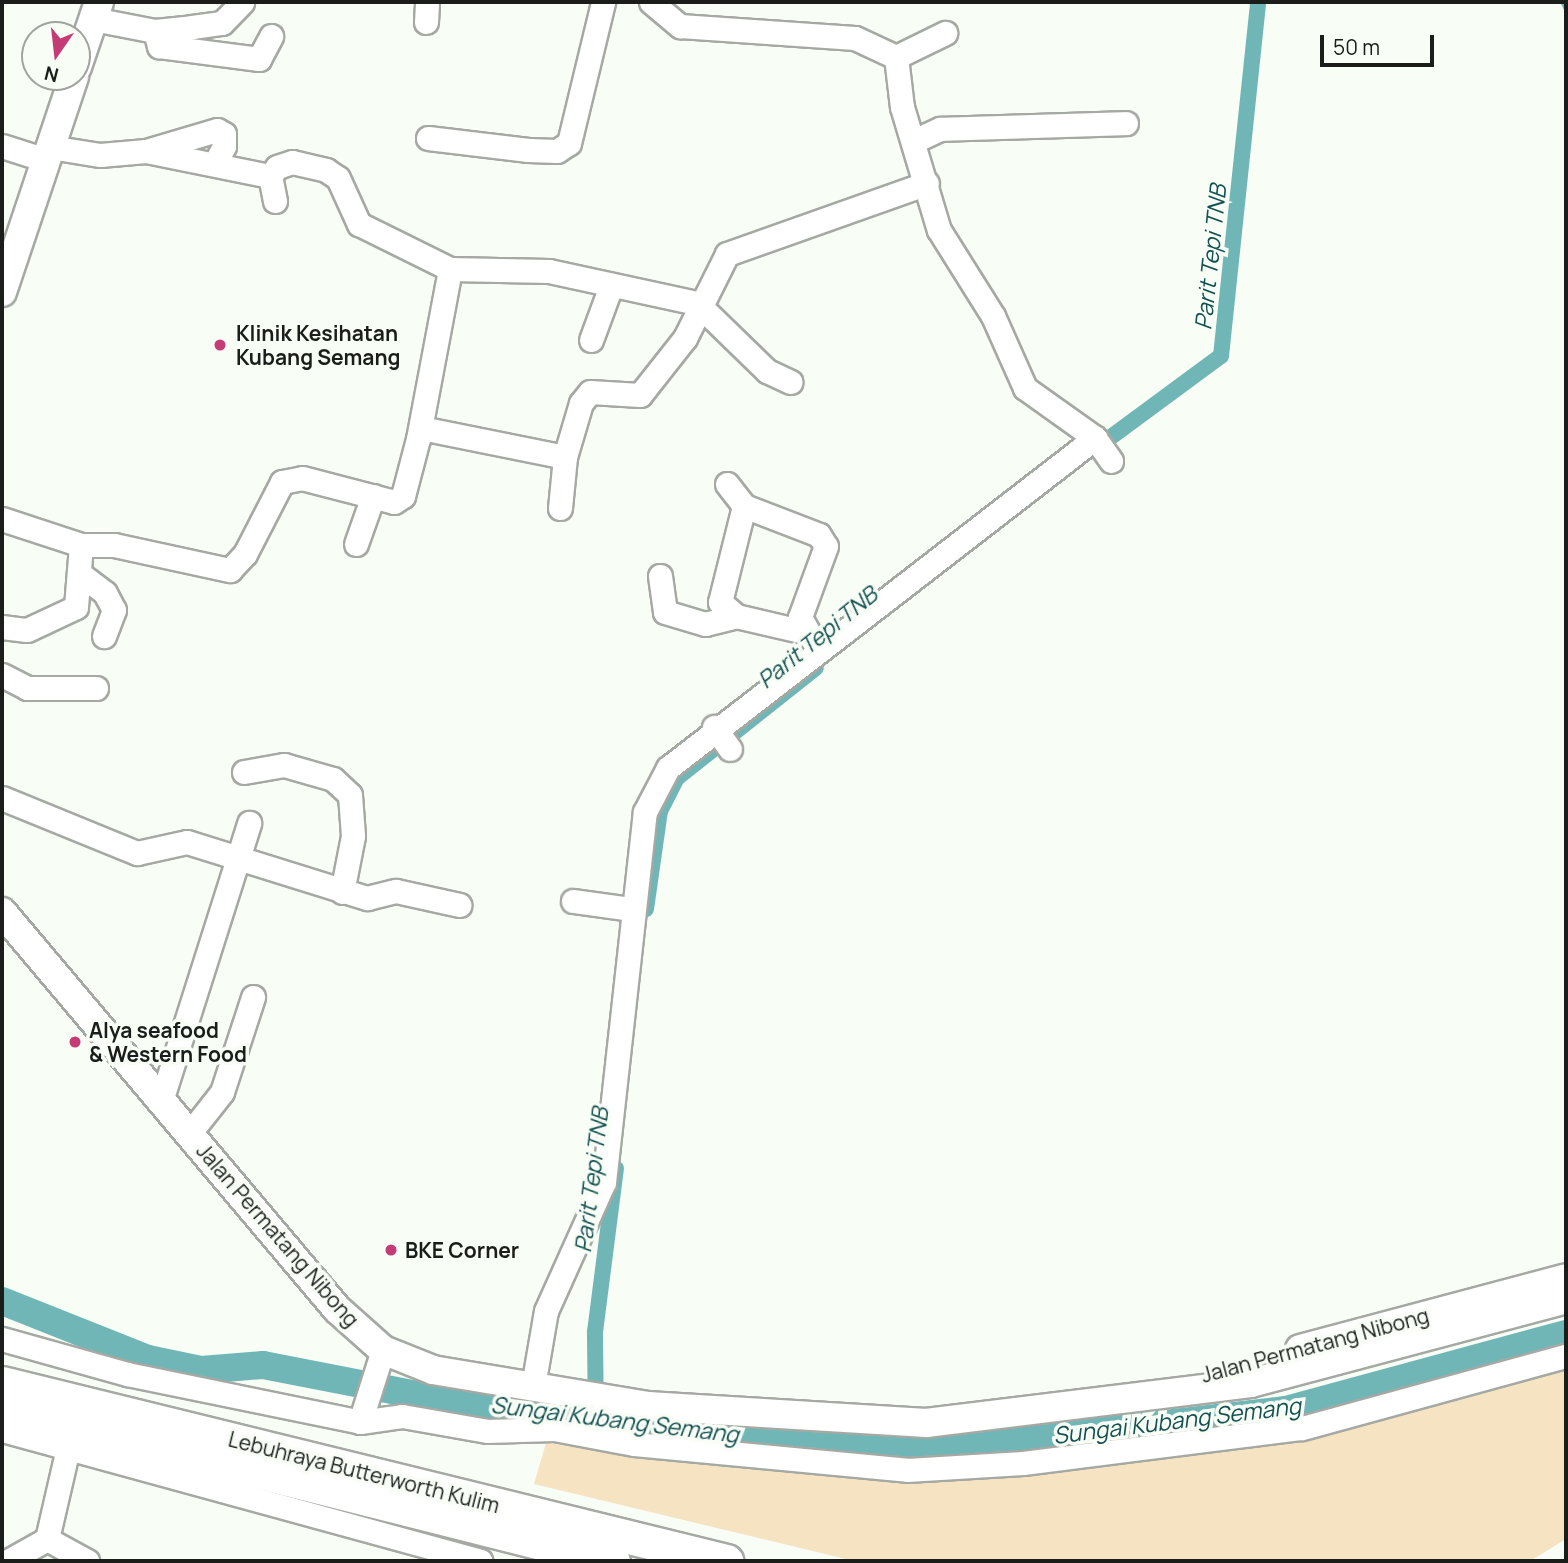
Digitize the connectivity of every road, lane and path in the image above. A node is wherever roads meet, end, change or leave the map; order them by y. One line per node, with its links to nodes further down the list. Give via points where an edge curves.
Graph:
1 (603, 2): 11 (street, via 569,143 557,151 528,150)
2 (651, 2): 8 (street, via 680,26 855,38)
3 (247, 4): 5 (street, via 222,23)
4 (96, 10): 5 (street)
5 (155, 31): 7 (street, via 159,46 259,59)
6 (945, 33): 8 (street)
7 (271, 36)
8 (897, 57): 12 (street, via 902,107)
9 (69, 91): 15 (main road)
10 (1126, 123): 12 (street, via 940,129)
11 (428, 138)
12 (914, 141): 18 (street)
13 (2, 146): 15 (street)
14 (146, 151): 15 (street); 16 (street); 16 (street, via 217,130 224,146)
15 (48, 154): 22 (main road)
16 (215, 162): 17 (street)
17 (270, 176): 19 (street); 20 (street, via 292,162 333,173 359,224)
18 (927, 183): 23 (street, via 727,254); 40 (street, via 939,230 993,317 1025,388 1103,449)
19 (275, 201)
20 (450, 269): 21 (street, via 549,271); 26 (street)
21 (611, 286): 23 (street); 24 (street)
22 (2, 292)
23 (697, 303): 25 (street, via 766,371); 27 (street, via 685,338 640,396 590,392)
24 (591, 340)
25 (791, 382)
26 (421, 428): 27 (street); 29 (street, via 403,496)
27 (565, 457): 31 (street)
28 (727, 484): 30 (street)
29 (384, 499): 33 (street); 34 (street, via 302,478 282,482 245,554 230,569 114,545)
30 (744, 506): 37 (street, via 720,603); 40 (street, via 820,535 826,546 800,618)
31 (560, 508)
32 (2, 519): 34 (street)
33 (356, 544)
34 (80, 545): 35 (street)
35 (80, 574): 38 (street, via 76,607 64,617); 39 (street, via 106,593 114,610)
36 (660, 576): 37 (street, via 665,612 705,624)
37 (736, 615): 40 (street)
38 (4, 633)
39 (104, 636)
40 (811, 640): 50 (street, via 722,738 668,768 645,812)
41 (2, 675): 42 (street, via 27,688)
42 (96, 688)
43 (244, 772): 47 (street, via 284,765 333,779 350,795 353,836)
44 (2, 798): 46 (street, via 137,853 182,841)
45 (250, 823): 46 (street)
46 (242, 859): 47 (street); 53 (street)
47 (342, 892): 49 (street, via 367,898 396,891)
48 (573, 901): 50 (street)
49 (459, 905)
50 (631, 909): 61 (street, via 604,1182 546,1311)
51 (2, 912): 53 (main road, Jalan Permatang Nibong)
52 (253, 997): 54 (street, via 222,1092)
53 (161, 1101): 54 (main road, Jalan Permatang Nibong)
54 (189, 1134): 59 (main road, Jalan Permatang Nibong)
55 (1566, 1278): 63 (main road, Jalan Permatang Nibong)
56 (1566, 1299): 63 (main road, Jalan Permatang Nibong, via 1251,1382)
57 (2, 1339): 64 (street, via 127,1374)
58 (1566, 1356): 64 (street, via 1302,1428 1037,1461 919,1469 634,1444 528,1427 488,1431 402,1416)
59 (379, 1358): 61 (main road, Jalan Permatang Nibong); 64 (street)
60 (2, 1383): 68 (highway, Lebuhraya Butterworth Kulim)
61 (533, 1386): 63 (main road, Jalan Permatang Nibong, via 648,1406 926,1423)
62 (2, 1407): 68 (highway, Lebuhraya Butterworth Kulim)
63 (1063, 1409)
64 (361, 1417)
65 (2, 1430): 66 (street)
66 (68, 1448): 67 (street); 69 (street)
67 (47, 1539): 70 (street); 71 (street)
68 (622, 1549): 73 (highway, Lebuhraya Butterworth Kulim)
69 (456, 1558): 72 (street)
70 (8, 1561)
71 (88, 1561)
72 (480, 1561)
73 (726, 1561)

